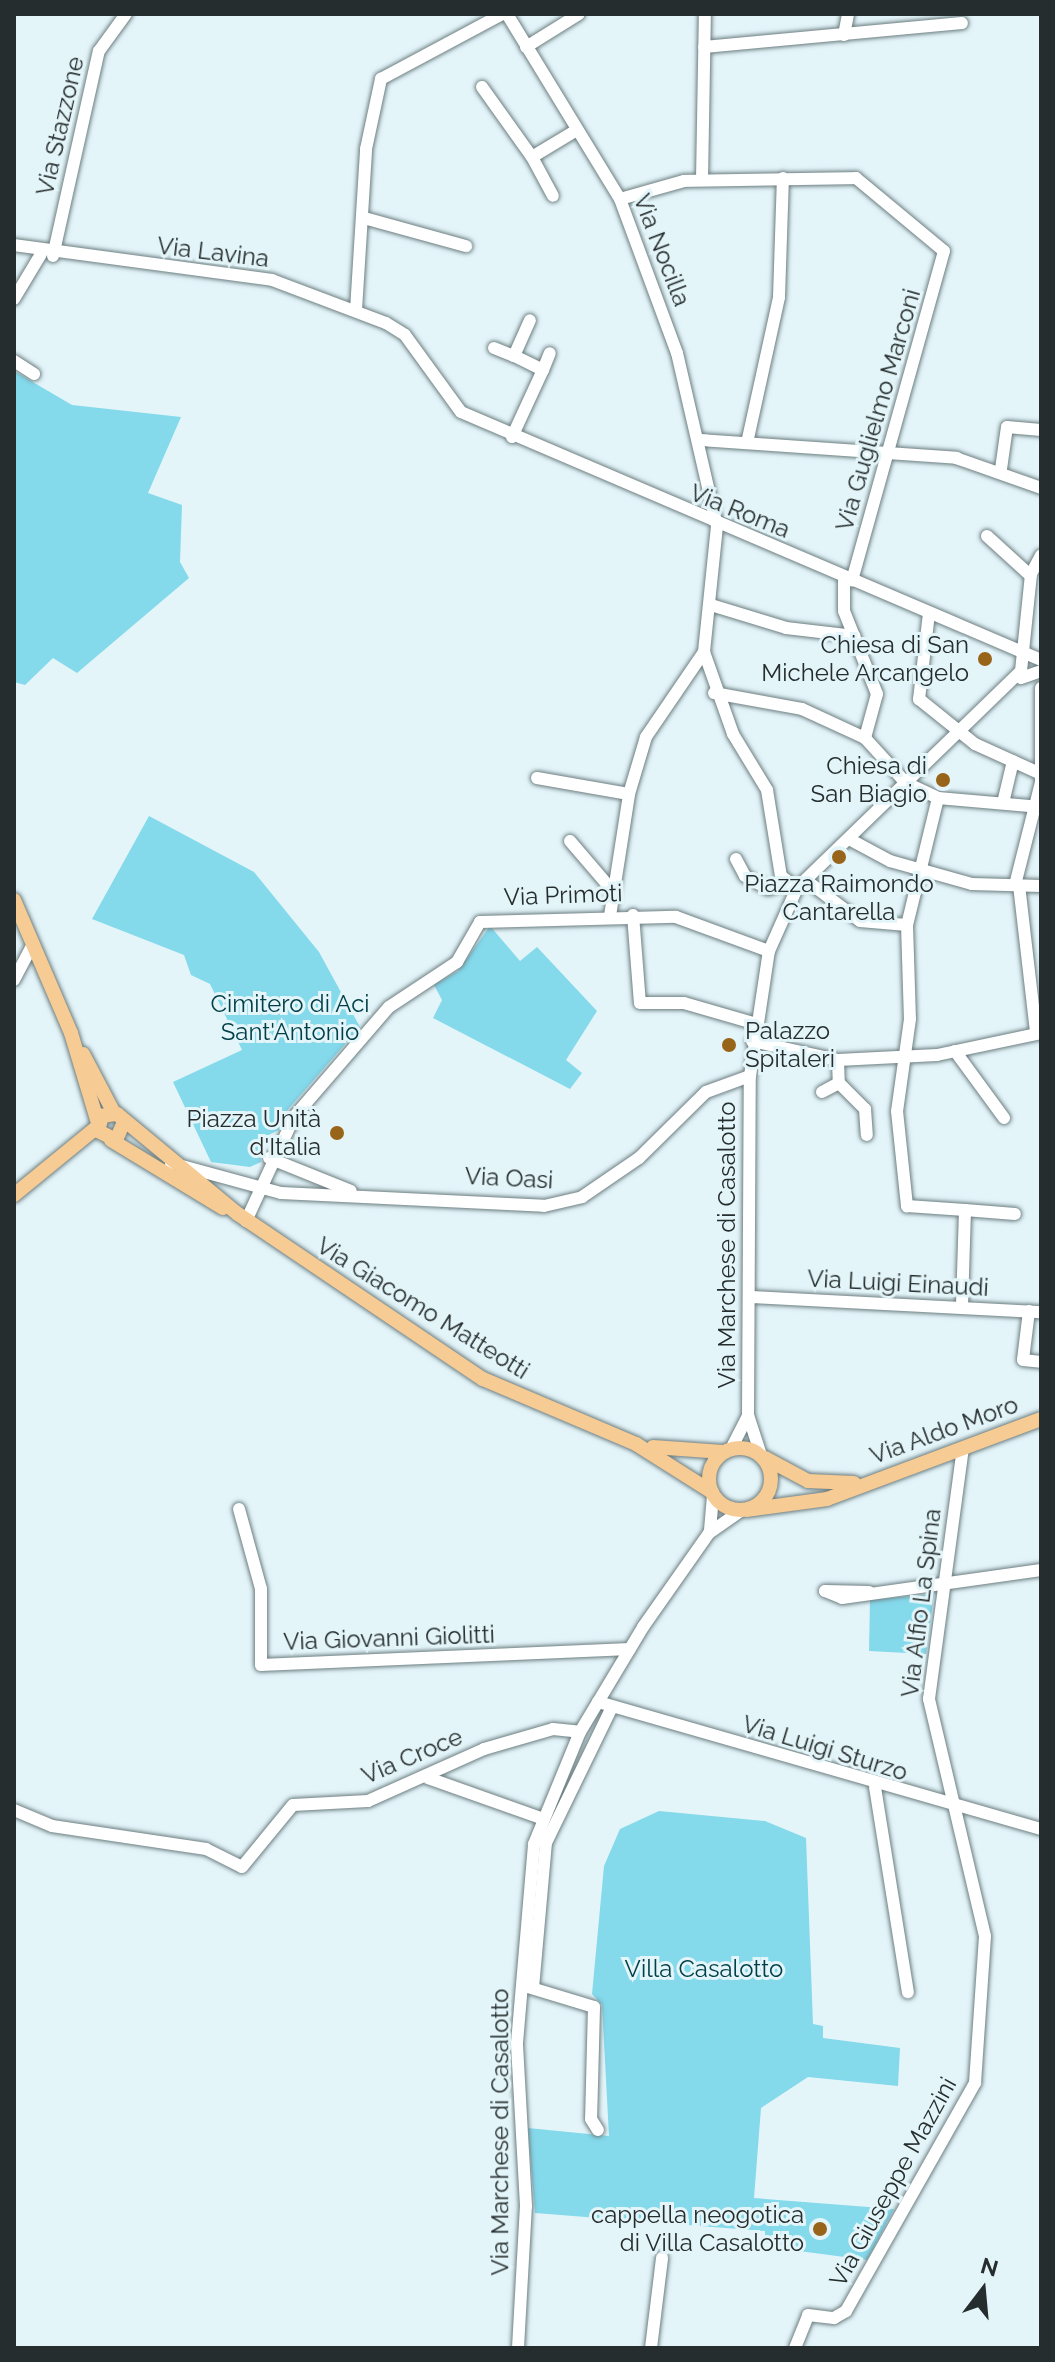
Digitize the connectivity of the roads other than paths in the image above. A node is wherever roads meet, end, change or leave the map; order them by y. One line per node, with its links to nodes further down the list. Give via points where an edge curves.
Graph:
1 (126, 14): 20 (street, Via Stazzone, via 99,51)
2 (504, 14): 8 (street, Via Nocilla); 17 (street, via 381,79 366,149)
3 (579, 14): 8 (street)
4 (705, 14): 9 (street)
5 (848, 14): 7 (street)
6 (962, 23): 7 (street)
7 (844, 35): 9 (street)
8 (526, 47): 11 (street, Via Nocilla)
9 (704, 47): 14 (street)
10 (482, 87): 12 (street)
11 (577, 130): 12 (street); 16 (street, Via Nocilla)
12 (532, 157): 15 (street)
13 (783, 178): 14 (street); 34 (street, via 779,297); 35 (street, Via Guglielmo Marconi, via 856,178 944,251)
14 (702, 180): 16 (street)
15 (553, 196)
16 (620, 199): 33 (street, Via Nocilla)
17 (364, 218): 19 (street); 22 (street)
18 (14, 245): 20 (street, Via Lavina)
19 (466, 246)
20 (47, 255): 21 (street, Via Stazzone); 22 (street, Via Lavina, via 272,280)
21 (14, 299)
22 (356, 310): 30 (street, Via Lavina, via 405,335)
23 (530, 320): 26 (street)
24 (494, 348): 26 (street)
25 (550, 353): 28 (street)
26 (514, 356): 28 (street)
27 (14, 361): 29 (street)
28 (543, 370): 32 (street)
29 (34, 374)
30 (456, 408): 32 (street, Via Roma)
31 (1041, 430): 36 (street, via 1007,427)
32 (512, 437): 38 (street, Via Roma)
33 (701, 440): 34 (street); 38 (street, Via Nocilla)
34 (747, 443): 35 (street)
35 (889, 453): 36 (street); 42 (street, Via Guglielmo Marconi)
36 (1001, 469): 37 (street)
37 (1041, 488)
38 (717, 526): 42 (street, Via Roma); 43 (street, Via Nocilla)
39 (987, 536): 41 (street)
40 (1041, 555): 41 (street)
41 (1034, 578): 46 (street)
42 (848, 579): 44 (street, Via Roma); 45 (street, Via Guglielmo Marconi, via 844,611)
43 (711, 605): 45 (street, via 811,633); 47 (street, Via Nocilla)
44 (929, 613): 46 (street, Via Roma); 53 (street, via 919,699)
45 (855, 636): 54 (street, Via Guglielmo Marconi, via 877,694)
46 (1017, 650): 48 (street, Via Roma); 50 (street, via 1021,671)
47 (704, 652): 52 (street); 60 (street, via 646,737)
48 (1041, 660)
49 (1041, 671): 50 (street)
50 (1012, 684): 53 (street)
51 (1041, 688): 56 (street)
52 (714, 693): 54 (street, via 802,709); 68 (street, via 767,790 779,867)
53 (961, 733): 55 (street); 59 (street)
54 (865, 738): 59 (street)
55 (1013, 761): 56 (street); 62 (street)
56 (1041, 774): 58 (street)
57 (537, 778): 60 (street)
58 (1041, 782): 63 (street)
59 (906, 783): 61 (street); 64 (street)
60 (629, 794): 71 (street)
61 (938, 798): 62 (street); 67 (street)
62 (1003, 803): 63 (street)
63 (1038, 807): 69 (street)
64 (855, 839): 67 (street); 68 (street)
65 (570, 841): 71 (street)
66 (736, 859): 68 (street, via 745,876 768,889)
67 (920, 871): 69 (street); 75 (street)
68 (799, 884): 75 (street, via 860,921); 77 (street, Via Marchese di Casalotto)
69 (1017, 885): 70 (street); 81 (street)
70 (1041, 886)
71 (612, 890): 74 (street)
72 (14, 900): 76 (main road)
73 (633, 915): 74 (street, Via Primoti); 77 (street, Via Primoti, via 676,917); 79 (street, via 640,1003 684,1003)
74 (610, 916): 95 (street, Via Primoti, via 480,922 457,962 389,1007 294,1117)
75 (907, 925): 84 (street, via 910,1019)
76 (33, 944): 78 (street); 80 (main road)
77 (769, 951): 79 (street, Via Marchese di Casalotto)
78 (14, 980)
79 (753, 1023): 82 (street, Via Marchese di Casalotto)
80 (71, 1033): 89 (main road); 91 (main road)
81 (1038, 1033): 83 (street)
82 (752, 1041): 85 (street); 86 (street, Via Marchese di Casalotto)
83 (955, 1051): 84 (street); 90 (street)
84 (902, 1052): 85 (street); 100 (street, via 897,1111 907,1206)
85 (838, 1060): 87 (street)
86 (750, 1076): 99 (street, Via Oasi, via 706,1092 639,1158 568,1202); 103 (street, Via Marchese di Casalotto)
87 (839, 1083): 88 (street); 92 (street, via 865,1109)
88 (822, 1092)
89 (119, 1118): 91 (main road); 93 (main road, via 122,1134); 96 (main road)
90 (1004, 1118)
91 (95, 1120): 93 (main road); 94 (main road)
92 (867, 1135)
93 (109, 1140): 94 (main road); 102 (main road)
94 (64, 1156): 98 (main road)
95 (269, 1158): 97 (street); 99 (street)
96 (171, 1163): 97 (street, Via Oasi); 102 (main road)
97 (258, 1185): 99 (street, Via Oasi, via 281,1193); 102 (street, via 260,1197)
98 (14, 1195)
99 (366, 1196)
100 (965, 1210): 101 (street); 104 (street)
101 (1015, 1214)
102 (242, 1218): 111 (main road, Via Giacomo Matteotti, via 483,1379)
103 (753, 1297): 104 (street, Via Luigi Einaudi); 109 (street, Via Marchese di Casalotto)
104 (962, 1308): 105 (street, Via Luigi Einaudi)
105 (1035, 1312): 106 (street)
106 (1026, 1333): 107 (street); 108 (street, via 1023,1360)
107 (1041, 1335)
108 (1041, 1362)
109 (748, 1415): 113 (street); 114 (street)
110 (1041, 1419): 112 (main road, Via Aldo Moro)
111 (636, 1444): 113 (main road, via 693,1455); 116 (main road)
112 (963, 1448): 115 (main road, Via Aldo Moro); 121 (street, Via Alfio La Spina)
113 (727, 1451): 114 (main road); 116 (main road, via 710,1470)
114 (762, 1456): 115 (main road, via 808,1481); 118 (main road, via 771,1485)
115 (862, 1483): 118 (main road, Via Aldo Moro, via 827,1499)
116 (712, 1493): 118 (main road); 119 (street)
117 (239, 1509): 123 (street, Via Giovanni Giolitti, via 261,1589 261,1665)
118 (744, 1510): 119 (street)
119 (709, 1533): 123 (street, Via Marchese di Casalotto)
120 (1041, 1570): 121 (street)
121 (944, 1585): 122 (street); 129 (street, Via Alfio La Spina, via 929,1712)
122 (869, 1592)
123 (630, 1649): 124 (street, Via Marchese di Casalotto)
124 (598, 1702): 125 (street, Via Luigi Sturzo); 126 (street, Via Marchese di Casalotto)
125 (612, 1707): 128 (street, Via Luigi Sturzo); 133 (street, via 566,1789 546,1843)
126 (580, 1732): 127 (street, Via Croce, via 553,1729 484,1749); 131 (street, Via Marchese di Casalotto)
127 (428, 1778): 130 (street, Via Croce, via 368,1801 293,1805 278,1815 253,1860 236,1867 206,1849 52,1826); 131 (street)
128 (875, 1787): 129 (street, Via Luigi Sturzo); 134 (street)
129 (955, 1809): 132 (street, Via Luigi Sturzo); 139 (street, Via Giuseppe Mazzini, via 987,1954 975,2083 846,2311 834,2318 808,2315)
130 (14, 1810)
131 (541, 1818): 133 (street, Via Marchese di Casalotto)
132 (1041, 1829)
133 (527, 1986): 135 (street, via 594,2007 591,2119); 137 (street, Via Marchese di Casalotto, via 517,2043 526,2206)
134 (908, 1992)
135 (598, 2130)
136 (662, 2258): 138 (street)
137 (518, 2348)
138 (651, 2348)
139 (795, 2348)

